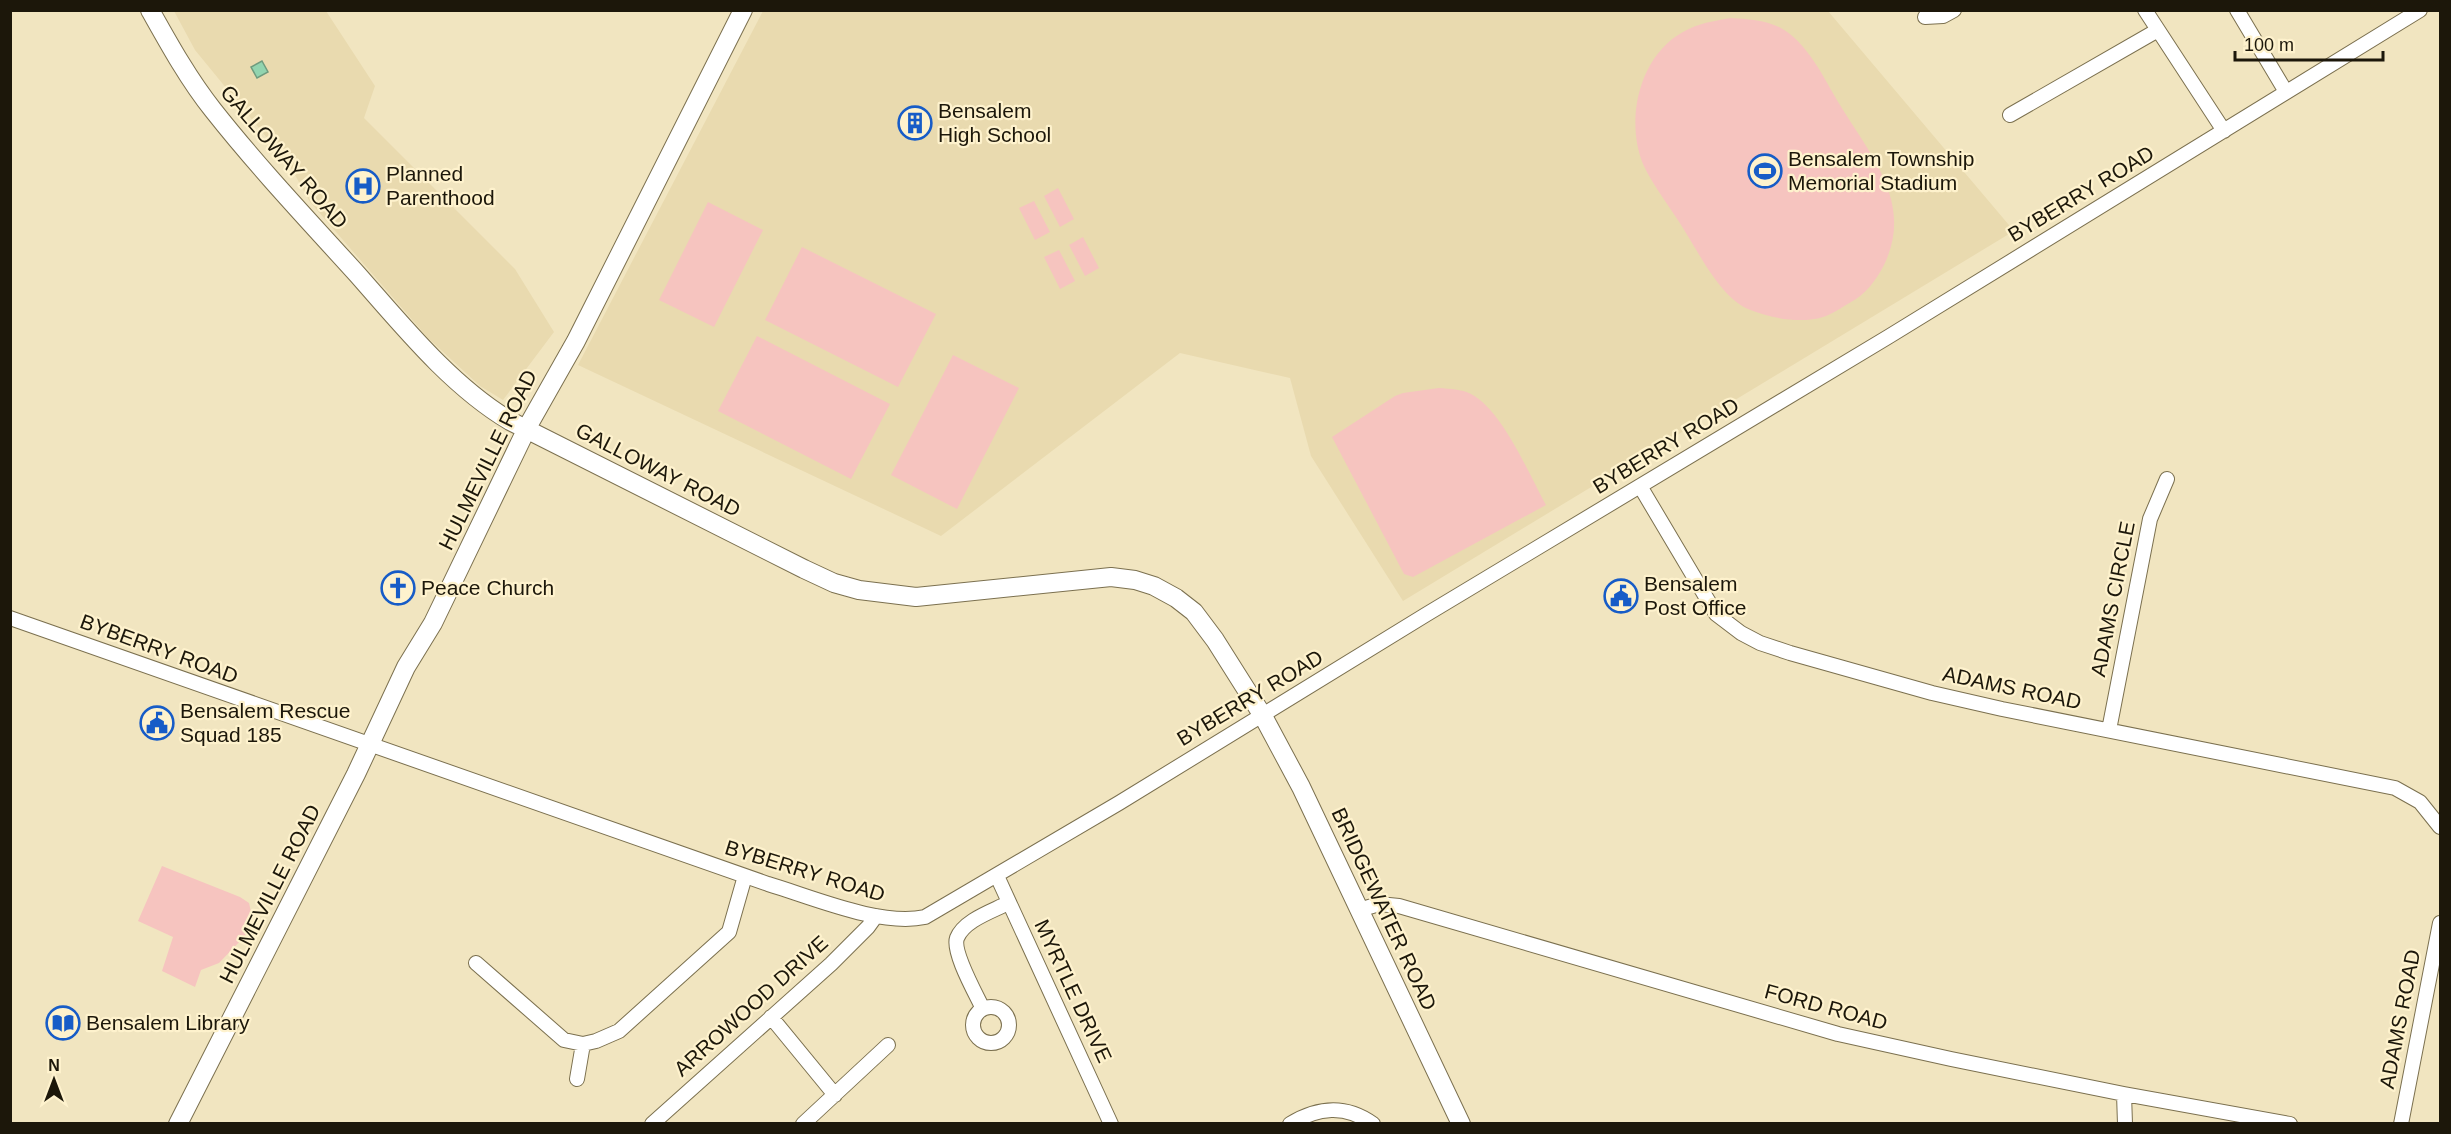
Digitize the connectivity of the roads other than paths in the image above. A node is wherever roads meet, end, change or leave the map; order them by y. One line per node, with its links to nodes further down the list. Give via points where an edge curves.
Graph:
1 (150, 10): 12 (main road, GALLOWAY ROAD, via 212,110 378,298 469,393)
2 (743, 10): 12 (main road, HULMEVILLE ROAD)
3 (1954, 10): 7 (street)
4 (2145, 10): 8 (street)
5 (2237, 10): 9 (street)
6 (2420, 10): 9 (street, BYBERRY ROAD)
7 (1925, 18)
8 (2158, 30): 10 (street); 11 (street)
9 (2286, 92): 11 (street, BYBERRY ROAD)
10 (2010, 115)
11 (2224, 131): 14 (street, BYBERRY ROAD)
12 (527, 430): 16 (main road, GALLOWAY ROAD, via 804,569 859,590 916,597 1111,577 1154,586 1194,612); 18 (main road, HULMEVILLE ROAD)
13 (2167, 479): 17 (street, ADAMS CIRCLE, via 2148,528)
14 (1640, 486): 16 (street, BYBERRY ROAD); 17 (street, ADAMS ROAD, via 1710,605 1741,633 1790,653 1932,693)
15 (10, 618): 18 (street, BYBERRY ROAD)
16 (1263, 716): 21 (street, BYBERRY ROAD); 23 (main road, BRIDGEWATER ROAD)
17 (2109, 730): 19 (street, ADAMS ROAD, via 2396,788 2420,802)
18 (369, 744): 20 (street, BYBERRY ROAD); 34 (main road, HULMEVILLE ROAD)
19 (2440, 827)
20 (745, 876): 24 (street, BYBERRY ROAD); 29 (street, via 729,932 619,1031)
21 (997, 876): 22 (street, MYRTLE DRIVE); 24 (street, BYBERRY ROAD, via 926,917 909,920)
22 (1005, 905): 27 (street, via 969,924 956,943); 37 (street, MYRTLE DRIVE)
23 (1359, 910): 32 (street, FORD ROAD, via 1379,904 1399,906 1838,1034); 40 (main road, BRIDGEWATER ROAD)
24 (876, 916): 28 (street, ARROWOOD DRIVE, via 831,964)
25 (2440, 923): 43 (street, ADAMS ROAD)
26 (476, 963): 29 (street, via 564,1040)
27 (983, 1009)
28 (771, 1017): 33 (street); 35 (street, ARROWOOD DRIVE)
29 (583, 1044): 31 (street)
30 (888, 1045): 33 (street)
31 (578, 1080)
32 (2124, 1094): 41 (street); 42 (street, FORD ROAD)
33 (835, 1095): 36 (street)
34 (178, 1124)
35 (652, 1124)
36 (802, 1124)
37 (1112, 1124)
38 (1290, 1124): 39 (street, via 1315,1112 1338,1109)
39 (1373, 1124)
40 (1461, 1124)
41 (2125, 1124)
42 (2290, 1124)
43 (2401, 1124)

